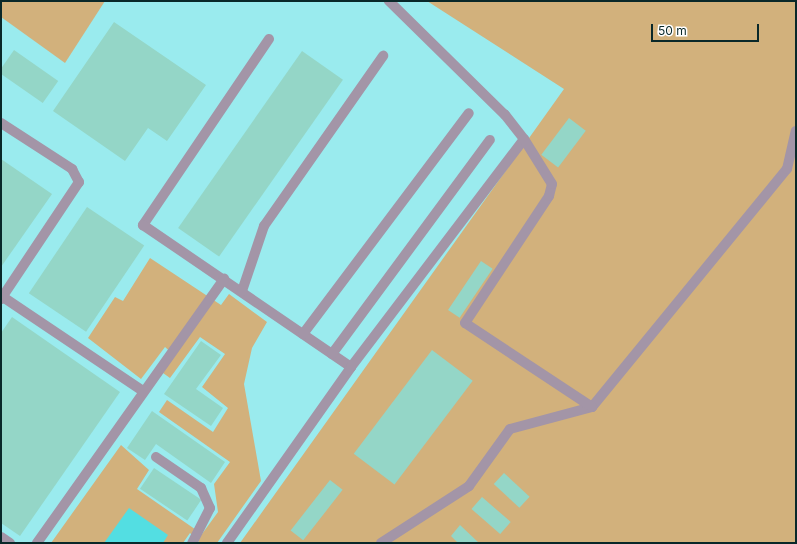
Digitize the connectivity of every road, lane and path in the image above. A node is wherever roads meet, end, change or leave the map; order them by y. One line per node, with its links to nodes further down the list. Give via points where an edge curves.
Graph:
1 (389, 1): 7 (lane, via 505,115)
2 (269, 39): 9 (lane, via 143,225)
3 (383, 56): 10 (lane, via 264,226)
4 (469, 113): 12 (lane)
5 (1, 123): 11 (lane, via 72,169 79,182)
6 (796, 131): 16 (lane, via 787,169)
7 (524, 139): 14 (lane); 16 (lane, via 552,184 549,196 465,323)
8 (490, 140): 13 (lane)
9 (224, 279): 10 (lane); 15 (lane)
10 (242, 291): 12 (lane)
11 (2, 298): 15 (lane)
12 (303, 334): 13 (lane)
13 (332, 354): 14 (lane)
14 (351, 367): 22 (lane)
15 (143, 391): 20 (lane)
16 (592, 407): 23 (lane, via 510,429 469,486)
17 (156, 457): 21 (lane, via 201,488 210,508)
18 (1, 537): 19 (lane)
19 (10, 543)
20 (36, 543)
21 (192, 543)
22 (227, 543)
23 (381, 543)

